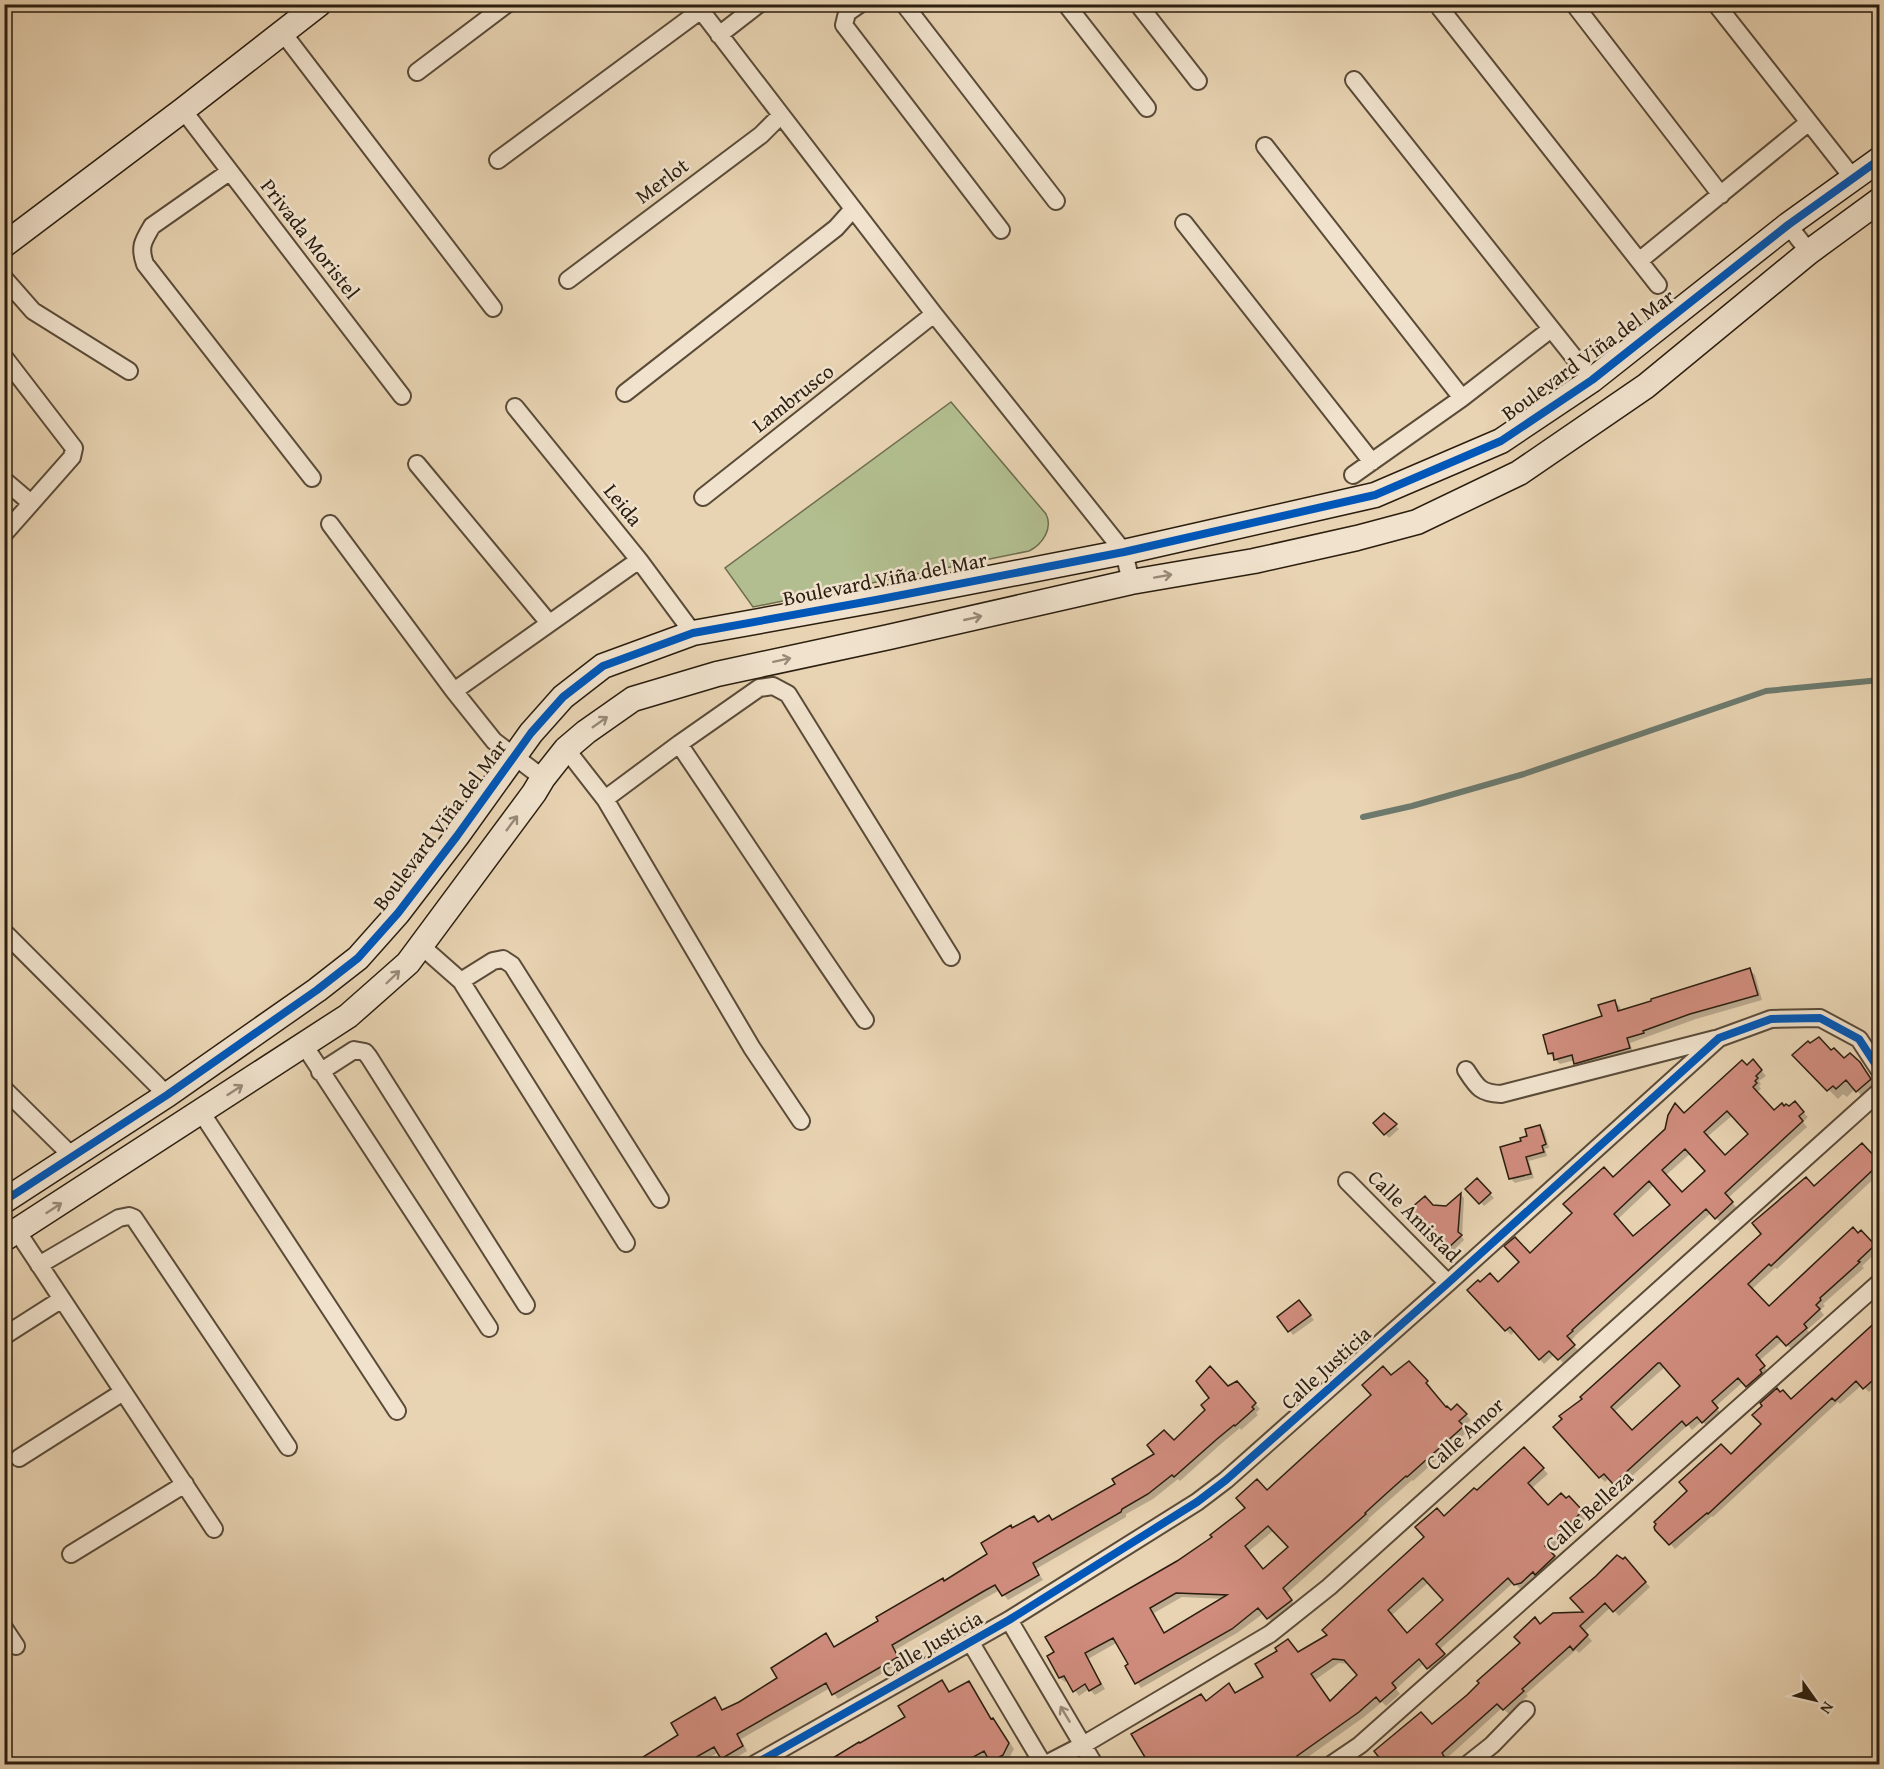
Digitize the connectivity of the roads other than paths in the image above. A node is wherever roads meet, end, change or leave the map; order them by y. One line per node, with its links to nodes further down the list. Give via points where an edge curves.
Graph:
1 (319, 4): 12 (street)
2 (507, 4): 14 (street)
3 (759, 4): 13 (street)
4 (860, 4): 32 (street, via 847,13 844,25)
5 (904, 4): 28 (street)
6 (1066, 4): 17 (street)
7 (1138, 4): 16 (street)
8 (1574, 4): 26 (street)
9 (1716, 4): 20 (street)
10 (699, 7): 13 (street); 23 (street)
11 (1440, 8): 35 (street)
12 (283, 33): 18 (street); 39 (street)
13 (720, 35): 19 (street)
14 (417, 72)
15 (1354, 80): 41 (street)
16 (1198, 81)
17 (1147, 108)
18 (183, 110): 24 (street, Privada Moristel); 33 (street)
19 (781, 115): 29 (street); 37 (street, Merlot, via 761,135)
20 (1809, 122): 25 (street); 26 (street)
21 (1266, 146): 47 (street)
22 (1880, 159): 25 (street, Boulevard Viña del Mar)
23 (498, 160)
24 (229, 172): 46 (street, Privada Moristel); 52 (street, via 152,226 141,251 145,264)
25 (1853, 178): 31 (street, Boulevard Viña del Mar)
26 (1721, 195): 35 (street)
27 (1880, 200): 34 (street)
28 (1056, 201)
29 (853, 209): 40 (street); 45 (street, via 836,228)
30 (1184, 223): 49 (street)
31 (1788, 225): 34 (street); 44 (street, Boulevard Viña del Mar)
32 (1001, 230)
33 (4, 245)
34 (1809, 252): 60 (street, one-way to 34, via 1254,561 1417,522 1519,473 1646,386)
35 (1639, 261): 38 (street)
36 (4, 278): 43 (street, via 33,310)
37 (568, 280)
38 (1658, 285)
39 (493, 308)
40 (934, 314): 54 (street, Lambrusco); 58 (street)
41 (1551, 329): 44 (street); 47 (street)
42 (4, 357): 55 (street, via 74,448 72,457)
43 (129, 371)
44 (1592, 380): 58 (street, Boulevard Viña del Mar, via 1501,441 1375,495)
45 (625, 393)
46 (402, 396)
47 (1462, 398): 49 (street)
48 (515, 407): 59 (street, Leida)
49 (1372, 462): 51 (street)
50 (417, 464): 61 (street)
51 (1353, 475)
52 (312, 478)
53 (4, 480): 55 (street)
54 (703, 497)
55 (31, 503): 57 (street)
56 (330, 524): 63 (street)
57 (4, 534)
58 (1124, 552): 60 (street); 62 (street, Boulevard Viña del Mar)
59 (639, 560): 61 (street); 62 (street, Leida)
60 (1131, 582): 65 (street, one-way to 60, via 633,699 717,674)
61 (549, 623): 63 (street)
62 (693, 633): 66 (street, Boulevard Viña del Mar, via 603,666 563,697)
63 (454, 691): 66 (street, via 494,741)
64 (679, 744): 68 (street); 71 (street, via 759,688 773,686 788,694); 73 (street)
65 (566, 749): 67 (street); 68 (street)
66 (513, 756): 67 (street); 81 (street, Boulevard Viña del Mar, via 398,913 358,958)
67 (543, 778): 70 (street, one-way to 67)
68 (605, 799): 83 (street, via 752,1048)
69 (4, 932): 81 (street)
70 (419, 946): 72 (street); 75 (street, one-way to 70, via 382,988)
71 (951, 957)
72 (461, 981): 86 (street, via 493,961 503,959 512,965); 89 (street)
73 (865, 1020)
74 (1719, 1038): 76 (street, via 1501,1094 1489,1094 1478,1088); 77 (street, Calle Justicia, via 1771,1019 1820,1018 1859,1039); 91 (street, Calle Justicia)
75 (304, 1045): 78 (street); 82 (street, one-way to 75)
76 (1466, 1070)
77 (1880, 1071)
78 (320, 1072): 94 (street, via 354,1050 365,1052); 95 (street)
79 (4, 1089): 84 (street)
80 (1880, 1091): 109 (street, Calle Amor, via 1321,1594 1270,1635)
81 (167, 1095): 84 (street, Boulevard Viña del Mar)
82 (201, 1112): 88 (street, one-way to 82); 98 (street)
83 (801, 1121)
84 (73, 1156): 87 (street, Boulevard Viña del Mar)
85 (1347, 1181): 91 (street, Calle Amistad)
86 (660, 1199)
87 (4, 1201)
88 (11, 1235): 90 (street)
89 (626, 1243)
90 (39, 1265): 93 (street); 99 (street, via 118,1218 134,1218)
91 (1448, 1283): 104 (street, Calle Justicia, via 1226,1480)
92 (1877, 1284): 113 (street, Calle Belleza, via 1360,1746)
93 (62, 1299): 96 (street); 97 (street)
94 (526, 1305)
95 (489, 1328)
96 (4, 1336)
97 (123, 1392): 100 (street); 101 (street)
98 (397, 1411)
99 (288, 1447)
100 (19, 1458)
101 (184, 1484): 102 (street); 103 (street)
102 (214, 1529)
103 (71, 1554)
104 (1009, 1620): 106 (street, Calle Justicia); 109 (street, one-way to 104)
105 (4, 1628): 107 (street)
106 (971, 1642): 110 (street, Calle Justicia); 111 (street)
107 (16, 1646)
108 (1526, 1710): 114 (street)
109 (1083, 1745): 111 (street, Calle Amor); 112 (street)
110 (755, 1764)
111 (1045, 1764)
112 (1094, 1764)
113 (1332, 1764)
114 (1468, 1764)

